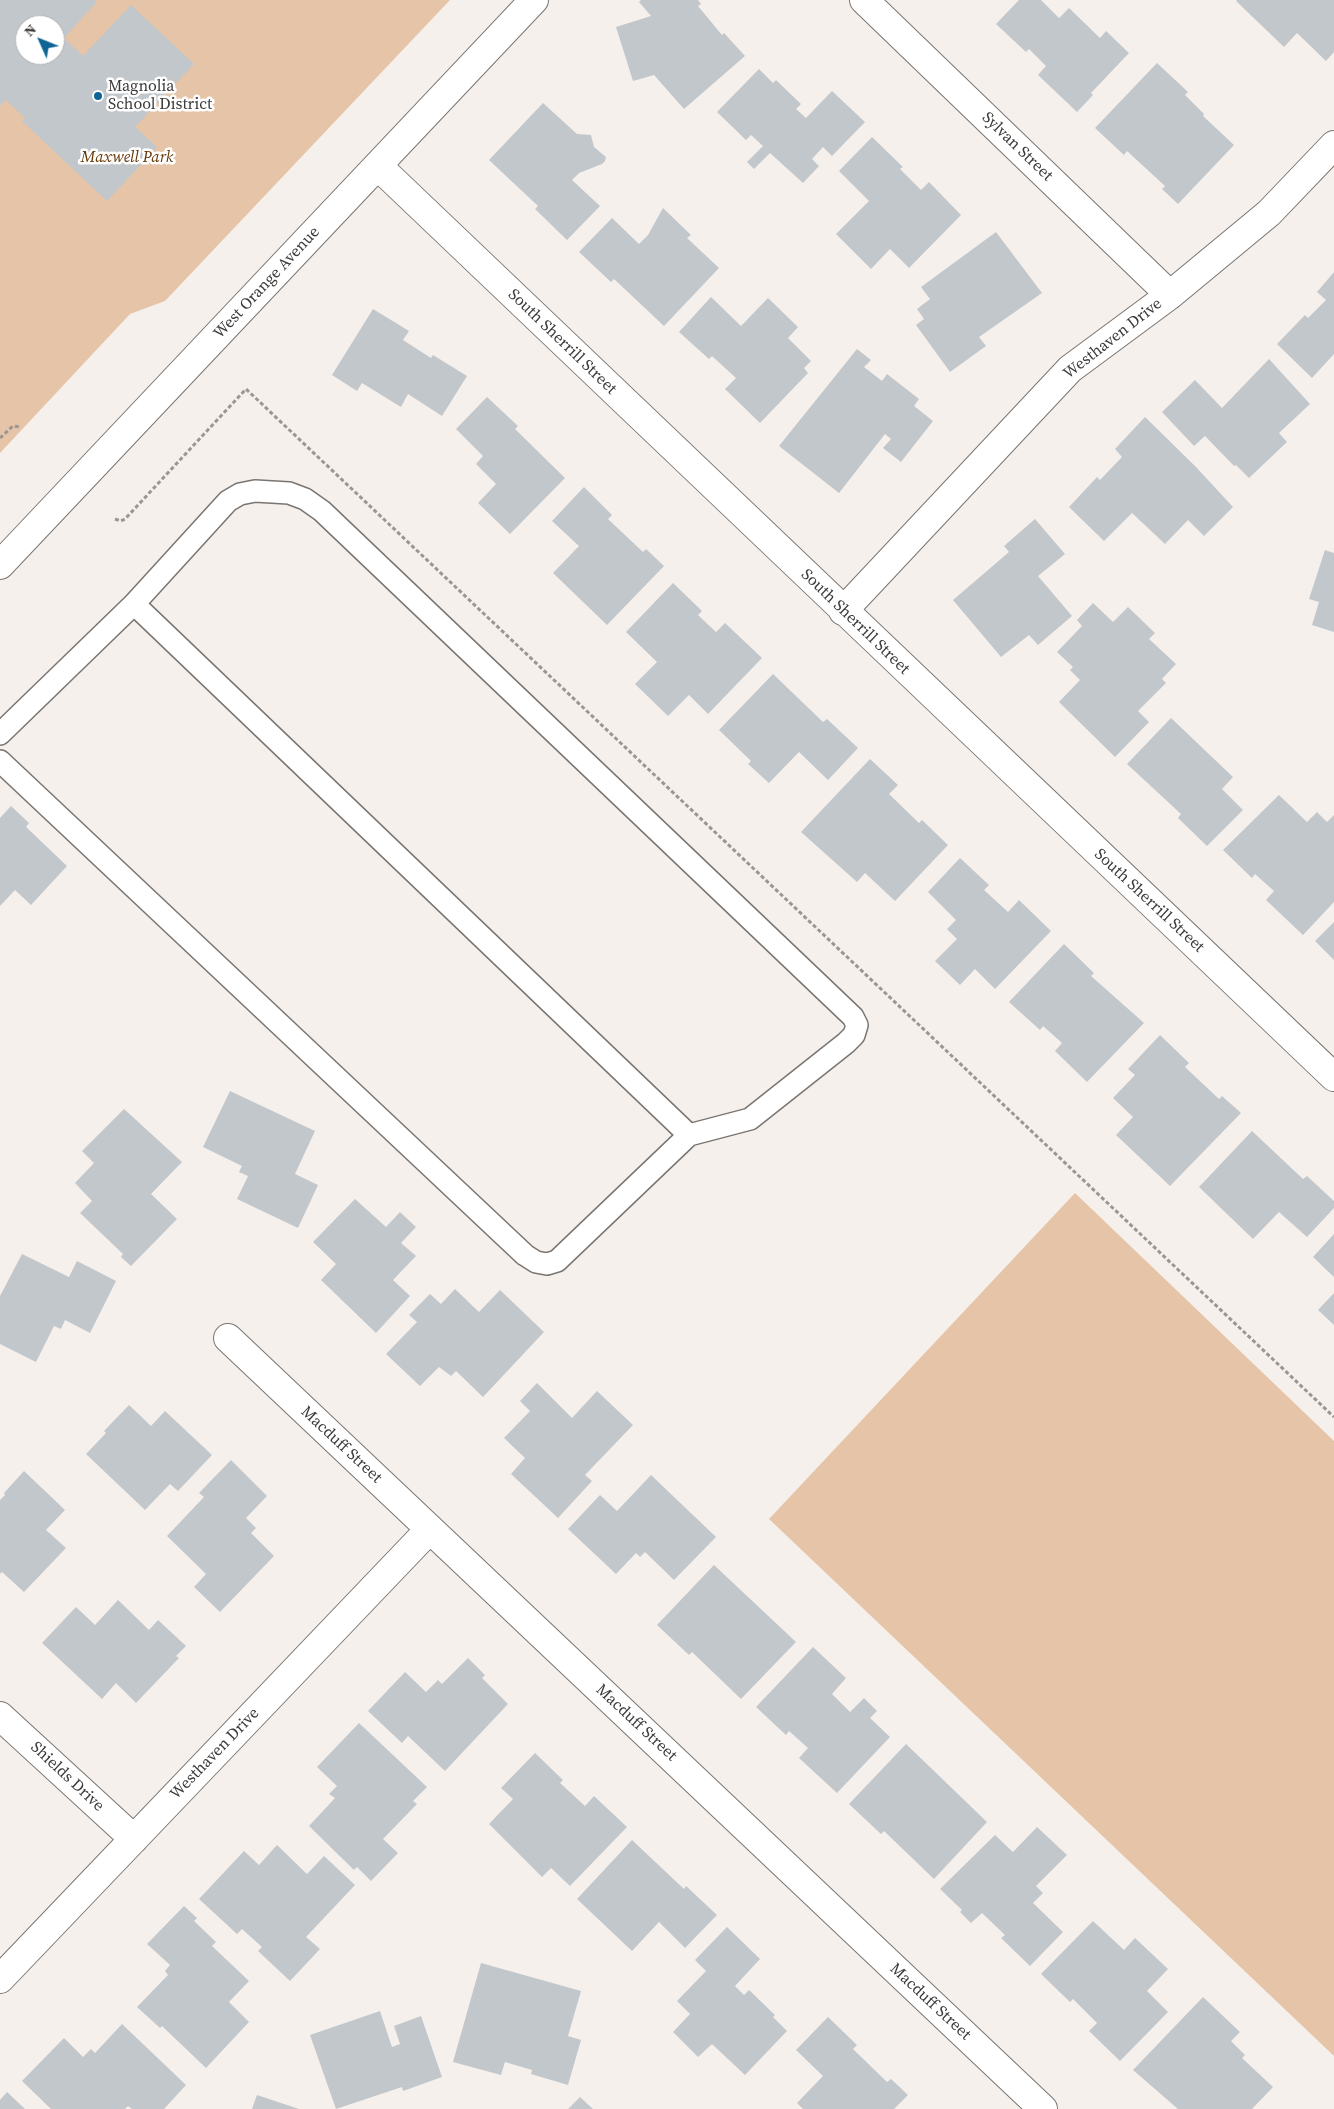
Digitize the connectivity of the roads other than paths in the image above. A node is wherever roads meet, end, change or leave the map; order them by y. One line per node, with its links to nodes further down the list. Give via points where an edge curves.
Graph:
1 (534, 0): 4 (street, West Orange Avenue)
2 (864, 0): 5 (street, Sylvan Street)
3 (1334, 145): 5 (street, Westhaven Drive, via 1269,214)
4 (378, 166): 6 (street, West Orange Avenue); 8 (street, South Sherrill Street)
5 (1170, 295): 8 (street, Westhaven Drive, via 1070,369)
6 (0, 565)
7 (134, 604): 9 (lane); 12 (lane); 12 (lane, via 228,501 255,491 283,492 305,499 322,511 853,1017 856,1025 854,1034 846,1043 765,1110 750,1119)
8 (843, 611): 11 (street, South Sherrill Street)
9 (0, 734)
10 (0, 761): 12 (lane, via 536,1262 557,1262)
11 (1334, 1076)
12 (690, 1135)
13 (228, 1338): 14 (street, Macduff Street)
14 (430, 1529): 16 (street, Westhaven Drive); 18 (street, Macduff Street)
15 (0, 1716): 16 (street, Shields Drive)
16 (134, 1839): 17 (street, Westhaven Drive)
17 (0, 1979)
18 (1043, 2109)

